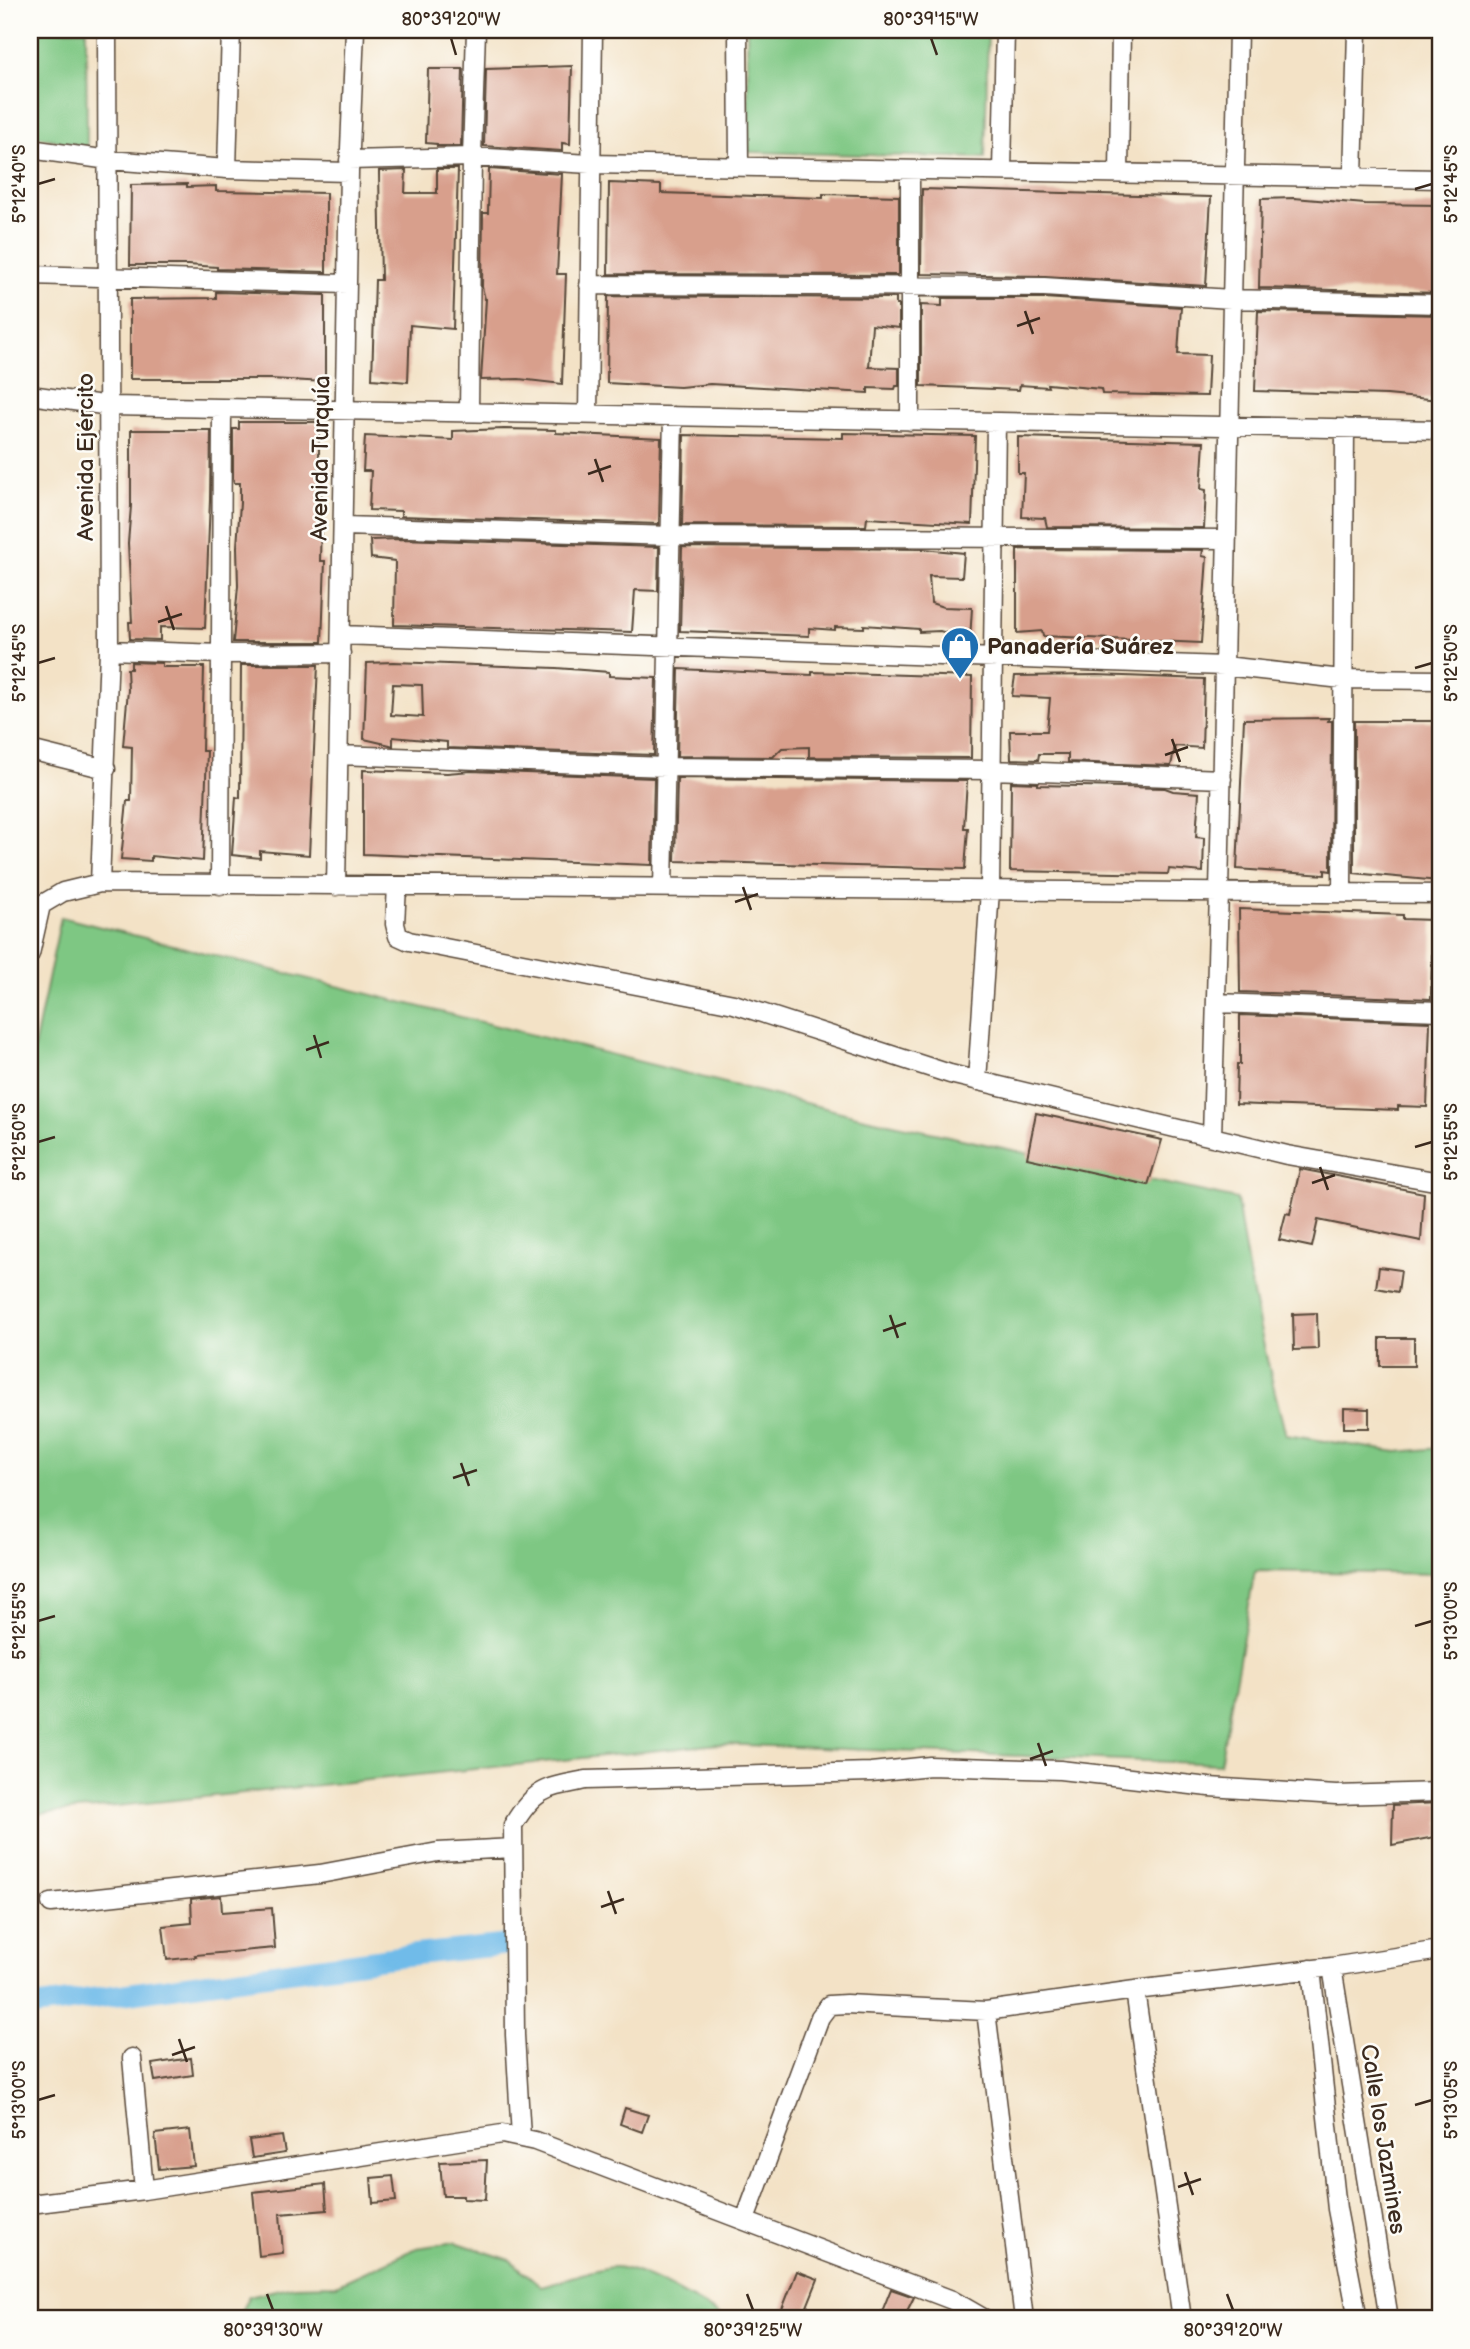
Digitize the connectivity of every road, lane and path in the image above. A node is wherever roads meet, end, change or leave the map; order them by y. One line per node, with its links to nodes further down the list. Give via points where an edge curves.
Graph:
1 (107, 30): 13 (street, Avenida Ejército)
2 (231, 30): 17 (street)
3 (355, 30): 15 (street, Avenida Turquía)
4 (476, 30): 12 (street)
5 (593, 30): 14 (street)
6 (738, 30): 16 (street)
7 (1005, 30): 19 (street)
8 (1121, 30): 20 (street)
9 (1238, 30): 21 (street)
10 (1357, 30): 22 (street)
11 (30, 149): 13 (street)
12 (471, 157): 14 (street); 15 (street); 35 (street)
13 (109, 160): 17 (street); 25 (street, Avenida Ejército)
14 (590, 164): 16 (street); 27 (street)
15 (349, 166): 17 (street); 26 (street, Avenida Turquía)
16 (740, 167): 18 (street)
17 (227, 169)
18 (910, 170): 19 (street); 28 (street)
19 (1002, 172): 20 (street)
20 (1119, 173): 21 (street)
21 (1234, 176): 22 (street); 29 (street)
22 (1353, 178): 23 (street)
23 (1440, 179)
24 (30, 275): 25 (street)
25 (109, 279): 26 (street); 32 (street, Avenida Ejército)
26 (347, 284): 34 (street, Avenida Turquía)
27 (589, 285): 28 (street); 36 (street)
28 (910, 287): 29 (street, via 1044,287); 38 (street)
29 (1231, 299): 30 (street); 40 (street)
30 (1440, 304)
31 (30, 395): 32 (street)
32 (110, 406): 33 (street); 49 (street, Avenida Ejército)
33 (222, 408): 34 (street); 50 (street)
34 (344, 410): 35 (street); 43 (street, Avenida Turquía)
35 (469, 412): 36 (street)
36 (588, 414): 37 (street)
37 (673, 416): 38 (street); 44 (street)
38 (910, 421): 39 (street)
39 (996, 422): 40 (street); 45 (street)
40 (1229, 426): 41 (street); 46 (street)
41 (1346, 428): 42 (street); 53 (street)
42 (1440, 430)
43 (344, 526): 44 (street); 47 (street, Avenida Turquía)
44 (672, 536): 45 (street); 48 (street)
45 (994, 538): 46 (street); 51 (street)
46 (1227, 539): 52 (street)
47 (341, 644): 48 (street); 50 (street); 56 (street, Avenida Turquía)
48 (669, 647): 51 (street); 57 (street)
49 (109, 650): 50 (street); 58 (street, Avenida Ejército)
50 (222, 654): 62 (street)
51 (993, 658): 52 (street); 59 (street)
52 (1224, 667): 53 (street); 60 (street)
53 (1342, 679): 54 (street); 68 (street)
54 (1440, 680)
55 (30, 750): 58 (street)
56 (339, 755): 57 (street); 63 (street, Avenida Turquía)
57 (666, 767): 59 (street); 65 (street)
58 (106, 769): 61 (street, Avenida Ejército)
59 (991, 770): 60 (street); 66 (street)
60 (1222, 779): 67 (street)
61 (100, 883): 62 (street); 70 (street, via 63,892 41,905)
62 (220, 885): 63 (street)
63 (336, 886): 64 (street)
64 (397, 886): 65 (street); 74 (street, via 395,924 398,936 409,941 734,1004)
65 (663, 888): 66 (street)
66 (990, 890): 67 (street); 74 (street)
67 (1219, 892): 68 (street); 72 (street)
68 (1342, 893): 69 (street)
69 (1440, 894)
70 (32, 931): 71 (street)
71 (30, 954)
72 (1216, 1003): 73 (street); 75 (street)
73 (1440, 1011)
74 (977, 1081): 75 (street)
75 (1212, 1137): 76 (street)
76 (1440, 1182)
77 (1440, 1792): 78 (street, via 1336,1795 1060,1770 930,1766 871,1772 586,1780 547,1788 526,1802 513,1825)
78 (513, 1848): 79 (street, via 438,1852 320,1874); 86 (street)
79 (51, 1903)
80 (1440, 1950): 81 (street)
81 (1332, 1967): 82 (street); 94 (street, Calle los Jazmines)
82 (1311, 1969): 83 (street); 93 (street, via 1337,2209)
83 (1135, 1990): 84 (street); 92 (street)
84 (986, 2011): 89 (street, via 829,2005 820,2017); 91 (street)
85 (131, 2058): 87 (street)
86 (521, 2137): 87 (street, via 485,2134); 89 (street)
87 (144, 2190): 88 (street)
88 (30, 2204)
89 (745, 2220): 90 (street, via 952,2300)
90 (985, 2319)
91 (1024, 2319)
92 (1182, 2319)
93 (1358, 2319)
94 (1389, 2319)

